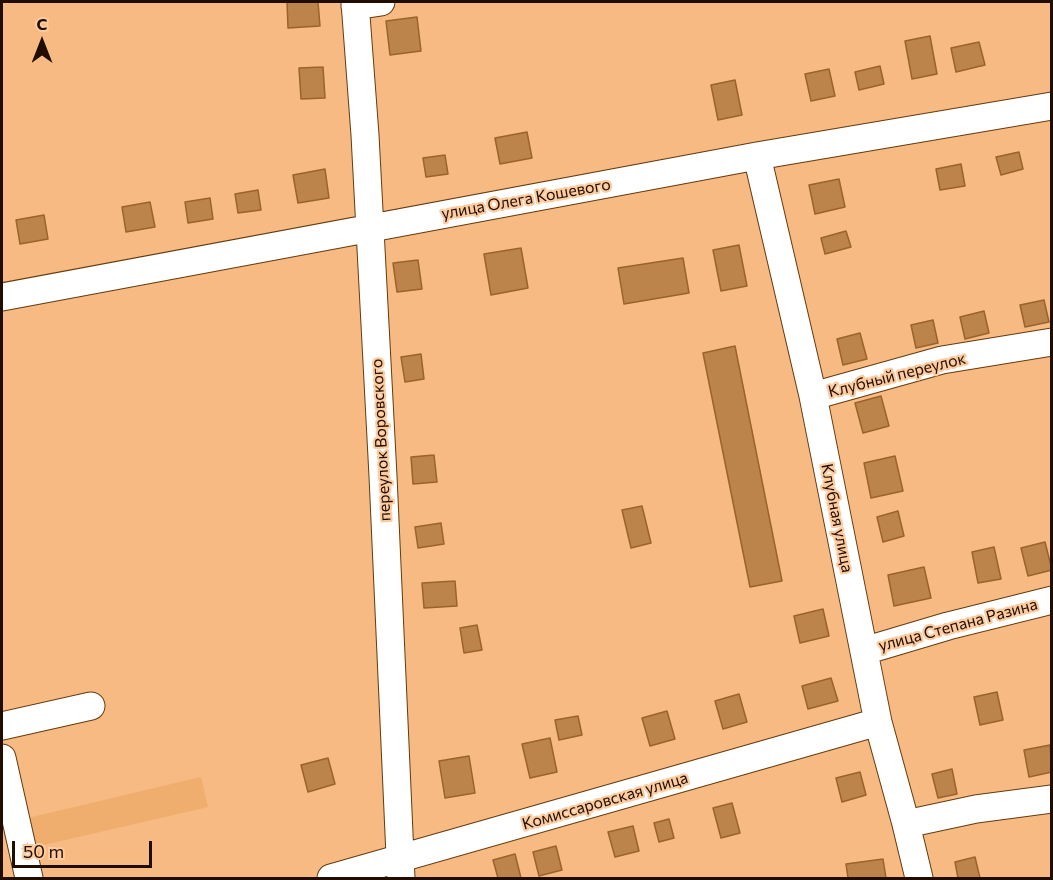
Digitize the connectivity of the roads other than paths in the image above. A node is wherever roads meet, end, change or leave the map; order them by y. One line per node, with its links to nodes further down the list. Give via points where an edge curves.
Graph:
1 (364, 3): 4 (street, переулок Воровского)
2 (1052, 106): 3 (street, улица Олега Кошевого)
3 (757, 156): 4 (street, улица Олега Кошевого); 7 (street, Клубная улица)
4 (369, 228): 5 (street, улица Олега Кошевого); 16 (street, переулок Воровского)
5 (2, 297)
6 (1052, 342): 7 (street, Клубный переулок, via 942,360)
7 (813, 396): 9 (street, Клубная улица)
8 (1052, 600): 9 (street, улица Степана Разина)
9 (864, 651): 11 (street, Клубная улица)
10 (91, 706): 12 (street)
11 (878, 722): 15 (street, Клубная улица); 16 (street, Комиссаровская улица)
12 (2, 726)
13 (2, 758): 17 (street)
14 (1052, 800): 15 (street, via 976,809)
15 (906, 824): 19 (street, Клубная улица)
16 (400, 869): 18 (street, Комиссаровская улица)
17 (29, 879)
18 (331, 879)
19 (919, 879)

